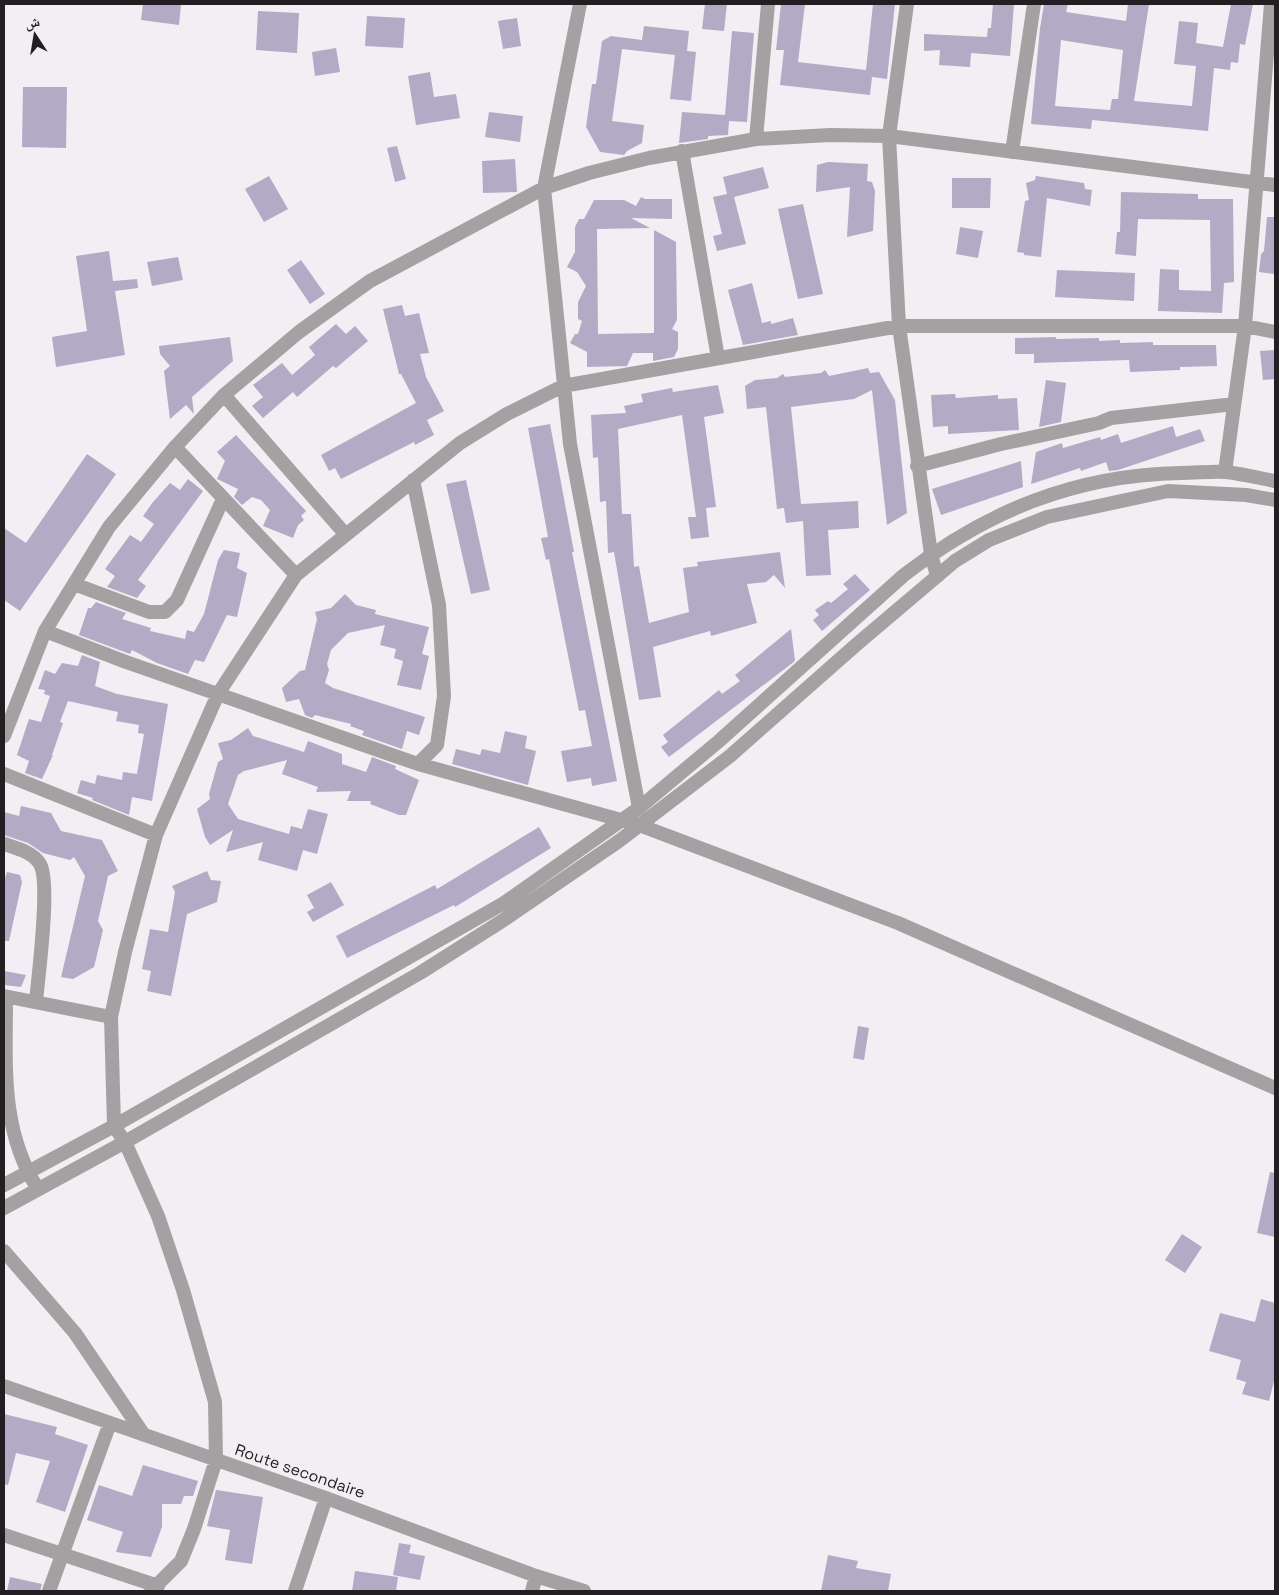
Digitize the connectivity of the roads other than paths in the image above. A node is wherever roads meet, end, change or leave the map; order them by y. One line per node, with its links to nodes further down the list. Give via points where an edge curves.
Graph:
1 (580, 4): 12 (street)
2 (768, 4): 7 (street)
3 (907, 4): 6 (street)
4 (1034, 4): 9 (street)
5 (1271, 4): 10 (street)
6 (889, 136): 7 (street, via 830,134); 9 (street); 13 (street)
7 (756, 138): 8 (street)
8 (682, 151): 12 (street); 16 (street)
9 (1012, 152): 10 (street)
10 (1255, 182): 11 (street); 14 (street)
11 (1275, 185)
12 (544, 188): 17 (street); 18 (street, via 370,281 299,332)
13 (899, 326): 14 (street); 16 (street); 21 (street)
14 (1245, 326): 15 (street); 19 (street)
15 (1275, 332)
16 (718, 358): 17 (street)
17 (563, 386): 23 (street, via 507,414 460,443); 37 (street, via 570,444)
18 (224, 395): 20 (street); 27 (street)
19 (1234, 404): 21 (street, via 1111,418); 22 (street)
20 (175, 447): 25 (street); 31 (street, via 109,527)
21 (917, 466): 28 (street)
22 (1225, 472): 24 (street); 28 (street, via 1167,473 1085,483 1033,500 974,528)
23 (412, 480): 27 (street); 35 (street, via 439,605 444,696 437,745)
24 (1275, 481)
25 (223, 499): 29 (street); 31 (street, via 177,600 165,612 149,612)
26 (1275, 500): 30 (street, via 1246,495 1168,491 1096,504 1047,516 989,540)
27 (346, 535): 29 (street)
28 (930, 554): 30 (street); 37 (street)
29 (296, 575): 33 (street)
30 (937, 576): 39 (street, via 730,756)
31 (74, 584): 32 (street)
32 (45, 631): 33 (street); 34 (street)
33 (218, 694): 35 (street); 40 (street)
34 (4, 736)
35 (418, 764): 38 (street)
36 (4, 774): 40 (street)
37 (639, 808): 38 (street)
38 (622, 821): 39 (street); 46 (street, via 504,903)
39 (639, 825): 45 (street, via 898,922); 47 (street, via 502,921 420,973)
40 (156, 835): 44 (street)
41 (4, 844): 43 (street, via 26,852 40,864 45,884)
42 (5, 996): 43 (street); 48 (street, via 7,1114 11,1135)
43 (36, 1002): 44 (street)
44 (111, 1017): 46 (street)
45 (1275, 1088)
46 (114, 1126): 47 (street); 48 (street)
47 (125, 1142): 50 (street); 56 (street, via 158,1216 183,1290 215,1402)
48 (27, 1174): 49 (street); 50 (street)
49 (4, 1185)
50 (38, 1189): 51 (street)
51 (4, 1208)
52 (4, 1250): 55 (street, via 75,1333)
53 (4, 1386): 54 (street, Route secondaire)
54 (110, 1423): 55 (street, Route secondaire); 59 (street)
55 (144, 1436): 56 (street, Route secondaire)
56 (216, 1460): 57 (street, Route secondaire); 61 (street, via 181,1561)
57 (326, 1498): 60 (street, Route secondaire); 63 (street)
58 (4, 1535): 59 (street)
59 (62, 1554): 61 (street); 62 (street)
60 (536, 1576): 64 (street); 65 (street, Route secondaire)
61 (154, 1589)
62 (49, 1591)
63 (295, 1591)
64 (532, 1591)
65 (584, 1591)

